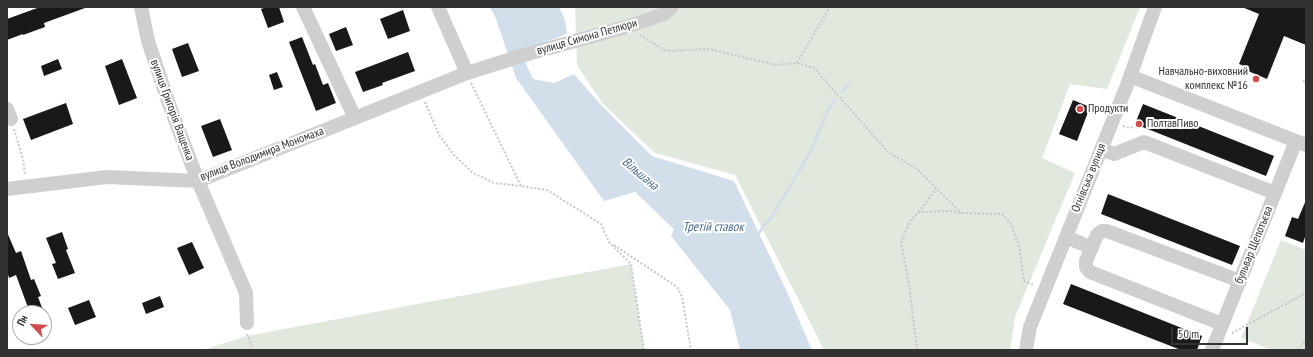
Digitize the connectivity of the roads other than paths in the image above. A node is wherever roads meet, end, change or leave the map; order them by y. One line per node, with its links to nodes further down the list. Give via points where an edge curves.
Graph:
1 (141, 7): 12 (street, вулиця Григорія Ващенка, via 148,42)
2 (303, 7): 9 (street)
3 (438, 7): 7 (street)
4 (672, 7): 6 (street, вулиця Симона Петлюри, via 664,14 626,27)
5 (1155, 7): 8 (street, Огнівська вулиця)
6 (506, 60): 7 (street, вулиця Володимира Мономаха)
7 (467, 73): 9 (street, вулиця Володимира Мономаха)
8 (1130, 76): 10 (street, бульвар Щепотьєва); 11 (street, Огнівська вулиця)
9 (355, 118): 12 (street, вулиця Володимира Мономаха)
10 (1301, 143): 14 (street, бульвар Щепотьєва)
11 (1101, 149): 14 (street, via 1114,154 1144,142); 15 (street, Огнівська вулиця)
12 (198, 181): 13 (street, вулиця Володимира Мономаха, via 107,177); 19 (street, вулиця Григорія Ващенка, via 246,293)
13 (7, 189)
14 (1275, 193): 17 (street, бульвар Щепотьєва)
15 (1066, 237): 16 (street); 21 (street, Огнівська вулиця, via 1030,327)
16 (1092, 248): 17 (street, via 1097,235 1107,230); 18 (street, via 1086,261 1086,267 1090,272)
17 (1240, 281): 18 (street, бульвар Щепотьєва)
18 (1222, 324): 20 (street, бульвар Щепотьєва)
19 (247, 330)
20 (1213, 346)
21 (1026, 350)

